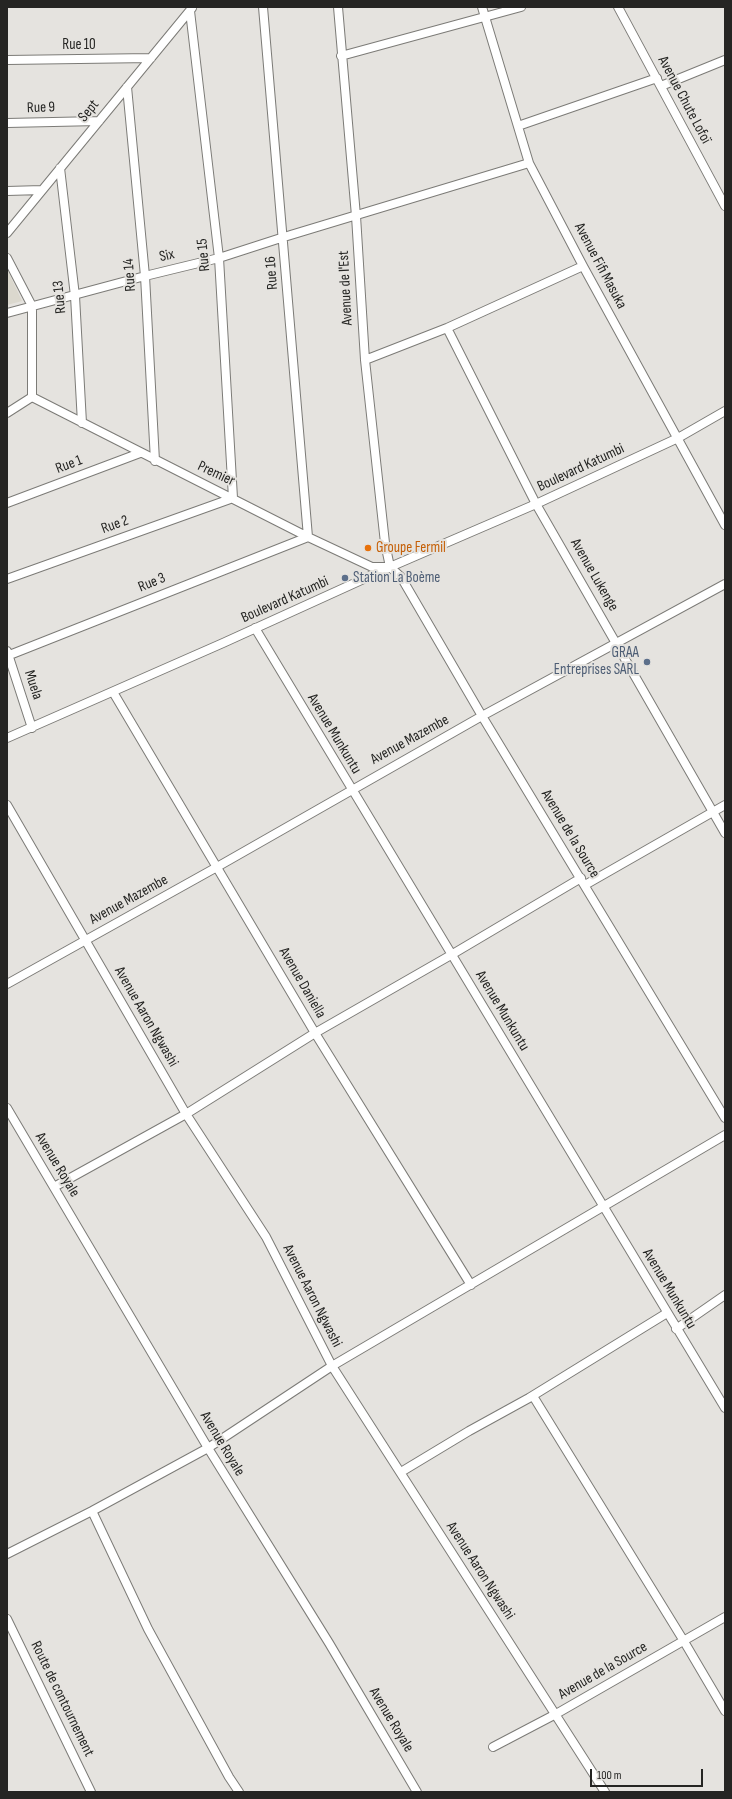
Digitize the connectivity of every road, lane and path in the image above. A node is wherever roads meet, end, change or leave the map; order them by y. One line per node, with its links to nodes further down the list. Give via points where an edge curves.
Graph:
1 (263, 7): 24 (street, Rue 16)
2 (338, 7): 8 (street, Avenue de l'Est)
3 (482, 7): 7 (street, Avenue Fifi Masuka)
4 (521, 7): 7 (street)
5 (618, 7): 12 (street, Avenue Chute Lofoï)
6 (192, 9): 9 (street, Sept); 26 (street, Rue 15)
7 (485, 18): 8 (street); 16 (street, Avenue Fifi Masuka)
8 (341, 56): 22 (street, Avenue de l'Est)
9 (151, 58): 10 (street, Rue 10); 13 (street, Sept)
10 (7, 60)
11 (725, 60): 12 (street)
12 (659, 82): 16 (street); 21 (street, Avenue Chute Lofoï)
13 (127, 87): 14 (street, Sept); 28 (street, Rue 14)
14 (100, 121): 15 (street, Rue 9); 18 (street, Sept)
15 (7, 124)
16 (518, 126): 17 (street, Avenue Fifi Masuka)
17 (529, 163): 22 (street, Six); 27 (street, Avenue Fifi Masuka)
18 (60, 168): 19 (street, Sept); 29 (street, Rue 13)
19 (42, 190): 20 (street); 23 (street, Sept)
20 (7, 191)
21 (725, 206)
22 (356, 216): 24 (street, Six); 33 (street, Avenue de l'Est)
23 (7, 233)
24 (284, 236): 26 (street, Six); 45 (street, Rue 16)
25 (7, 258): 30 (street)
26 (220, 258): 28 (street, Six); 41 (street, Rue 15)
27 (583, 266): 32 (street); 38 (street, Avenue Fifi Masuka)
28 (145, 276): 29 (street, Six); 40 (street, Rue 14)
29 (75, 296): 30 (street, Six); 37 (street, Rue 13)
30 (32, 306): 31 (street, Six); 34 (street)
31 (7, 313)
32 (447, 328): 33 (street); 43 (street, Avenue Lukenge)
33 (365, 360): 46 (street, Avenue de l'Est, via 385,543)
34 (32, 397): 36 (street); 37 (street, Premier)
35 (725, 411): 38 (street, Boulevard Katumbi)
36 (7, 413)
37 (82, 423): 39 (street, Premier)
38 (678, 438): 43 (street, Boulevard Katumbi); 44 (street, Avenue Fifi Masuka)
39 (140, 453): 40 (street, Premier); 42 (street, Rue 1)
40 (155, 461): 41 (street, Premier)
41 (233, 498): 45 (street, Premier); 47 (street, Rue 2)
42 (7, 503)
43 (536, 504): 46 (street, Boulevard Katumbi); 50 (street, Avenue Lukenge)
44 (725, 525)
45 (308, 537): 46 (street, Premier, via 372,567); 51 (street, Rue 3)
46 (390, 567): 49 (street, Boulevard Katumbi); 53 (street, Avenue de la Source, via 401,577)
47 (7, 579)
48 (725, 584): 50 (street, Avenue Mazembe)
49 (255, 628): 52 (street, Boulevard Katumbi); 56 (street, Avenue Munkuntu)
50 (617, 642): 53 (street, Avenue Mazembe); 59 (street, Avenue Lukenge)
51 (8, 654): 54 (street, Muela)
52 (112, 692): 54 (street, Boulevard Katumbi); 61 (street, Avenue Daniella)
53 (482, 716): 56 (street, Avenue Mazembe); 62 (street, Avenue de la Source)
54 (32, 728): 55 (street, Boulevard Katumbi)
55 (7, 738)
56 (351, 789): 61 (street, Avenue Mazembe); 64 (street, Avenue Munkuntu)
57 (7, 805): 63 (street, Avenue Aaron Ngwashi)
58 (725, 805): 59 (street)
59 (712, 812): 60 (street, Avenue Lukenge); 62 (street)
60 (725, 833)
61 (217, 867): 63 (street, Avenue Mazembe); 66 (street, Avenue Daniella)
62 (583, 882): 64 (street); 69 (street, Avenue de la Source)
63 (85, 940): 65 (street, Avenue Mazembe); 68 (street, Avenue Aaron Ngwashi)
64 (452, 955): 66 (street); 72 (street, Avenue Munkuntu)
65 (7, 984)
66 (315, 1033): 68 (street); 73 (street, Avenue Daniella)
67 (7, 1108): 71 (street, Avenue Royale)
68 (186, 1114): 71 (street); 77 (street, Avenue Aaron Ngwashi, via 266,1237)
69 (725, 1118)
70 (725, 1135): 72 (street)
71 (54, 1187): 80 (street, Avenue Royale)
72 (604, 1207): 73 (street); 75 (street, Avenue Munkuntu)
73 (471, 1285): 77 (street)
74 (725, 1295): 76 (street)
75 (667, 1313): 76 (street, Avenue Munkuntu); 78 (street)
76 (676, 1329): 79 (street, Avenue Munkuntu)
77 (332, 1366): 80 (street); 81 (street, Avenue Aaron Ngwashi)
78 (533, 1396): 81 (street); 86 (street)
79 (725, 1408)
80 (208, 1448): 82 (street); 92 (street, Avenue Royale)
81 (401, 1472): 88 (street, Avenue Aaron Ngwashi)
82 (92, 1511): 83 (street); 91 (street, via 148,1629)
83 (7, 1554)
84 (725, 1617): 86 (street, Avenue de la Source)
85 (7, 1619): 90 (street, Route de contournement)
86 (684, 1641): 87 (street); 88 (street, Avenue de la Source)
87 (725, 1711)
88 (556, 1714): 89 (street, Avenue de la Source); 93 (street, Avenue Aaron Ngwashi)
89 (493, 1747)
90 (91, 1792)
91 (239, 1792)
92 (417, 1792)
93 (605, 1792)

